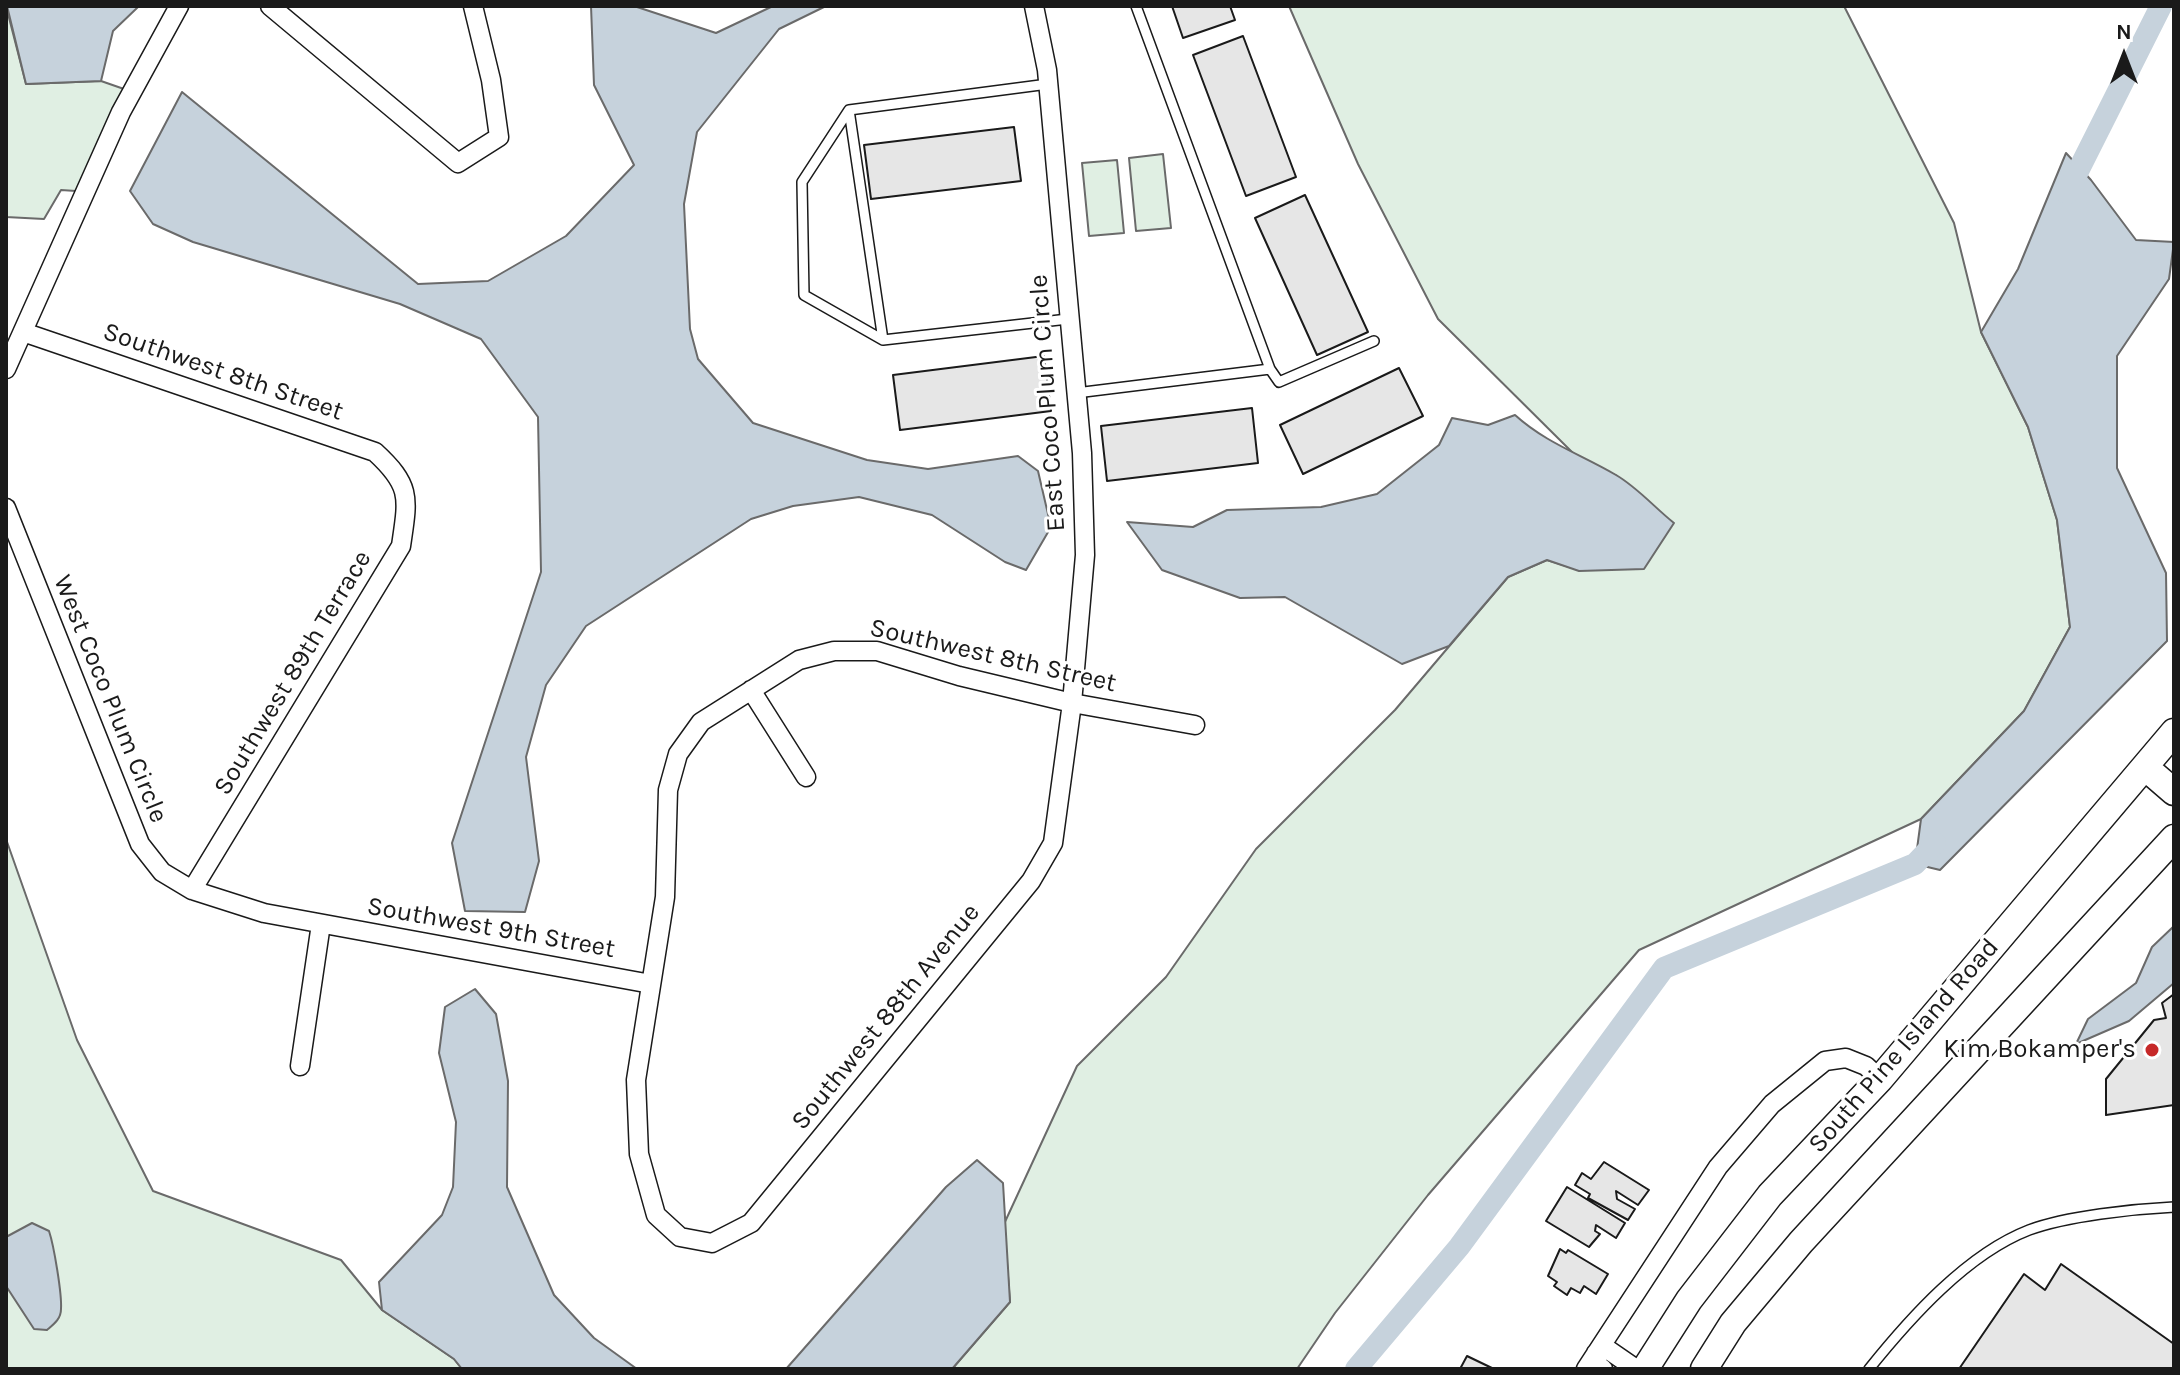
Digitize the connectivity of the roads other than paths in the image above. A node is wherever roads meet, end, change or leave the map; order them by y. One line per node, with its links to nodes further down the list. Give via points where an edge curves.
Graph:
1 (179, 6): 9 (street, via 121,112)
2 (270, 6): 3 (street, via 458,163 499,137)
3 (473, 6)
4 (1034, 6): 6 (street, East Coco Plum Circle)
5 (1136, 6): 13 (lane)
6 (1048, 84): 7 (lane); 8 (street, East Coco Plum Circle)
7 (849, 110): 10 (lane); 10 (lane, via 802,182 804,295)
8 (1068, 319): 10 (lane); 14 (street, East Coco Plum Circle)
9 (23, 332): 12 (street); 15 (street, Southwest 8th Street, via 375,452)
10 (883, 340)
11 (1374, 341): 13 (lane, via 1279,382)
12 (6, 369)
13 (1270, 369): 14 (lane)
14 (1076, 393): 18 (street, East Coco Plum Circle, via 1085,555)
15 (399, 474): 26 (street, Southwest 89th Terrace, via 407,503 401,546)
16 (6, 508): 26 (street, West Coco Plum Circle, via 140,844 162,872)
17 (751, 690): 18 (street, Southwest 8th Street, via 799,660 834,651 877,651); 22 (street); 28 (street, Southwest 8th Street, via 701,722 678,754 668,790 665,897)
18 (1072, 703): 19 (street, Southwest 8th Street); 24 (street, East Coco Plum Circle)
19 (1195, 725)
20 (2172, 737): 21 (main road, South Pine Island Road)
21 (2145, 767): 23 (main road); 30 (main road, South Pine Island Road)
22 (806, 777)
23 (2174, 792)
24 (1059, 796): 28 (street, Southwest 88th Avenue, via 1053,843 1031,881 751,1223 712,1243 680,1237 656,1215 639,1154 636,1080)
25 (2174, 838): 35 (main road, South Pine Island Road, via 1801,1242 1733,1323)
26 (192, 890): 27 (street, West Coco Plum Circle)
27 (321, 924): 28 (street, Southwest 9th Street); 29 (street)
28 (651, 984)
29 (300, 1066)
30 (1880, 1079): 32 (street, via 1846,1058 1825,1061 1772,1104 1718,1167); 34 (main road, South Pine Island Road, via 1770,1195 1689,1300)
31 (2174, 1207): 36 (lane, via 2029,1230 1970,1266 1912,1318)
32 (1595, 1364): 33 (street, via 1607,1349)
33 (1636, 1369)
34 (1645, 1369)
35 (1704, 1369)
36 (1869, 1369)

